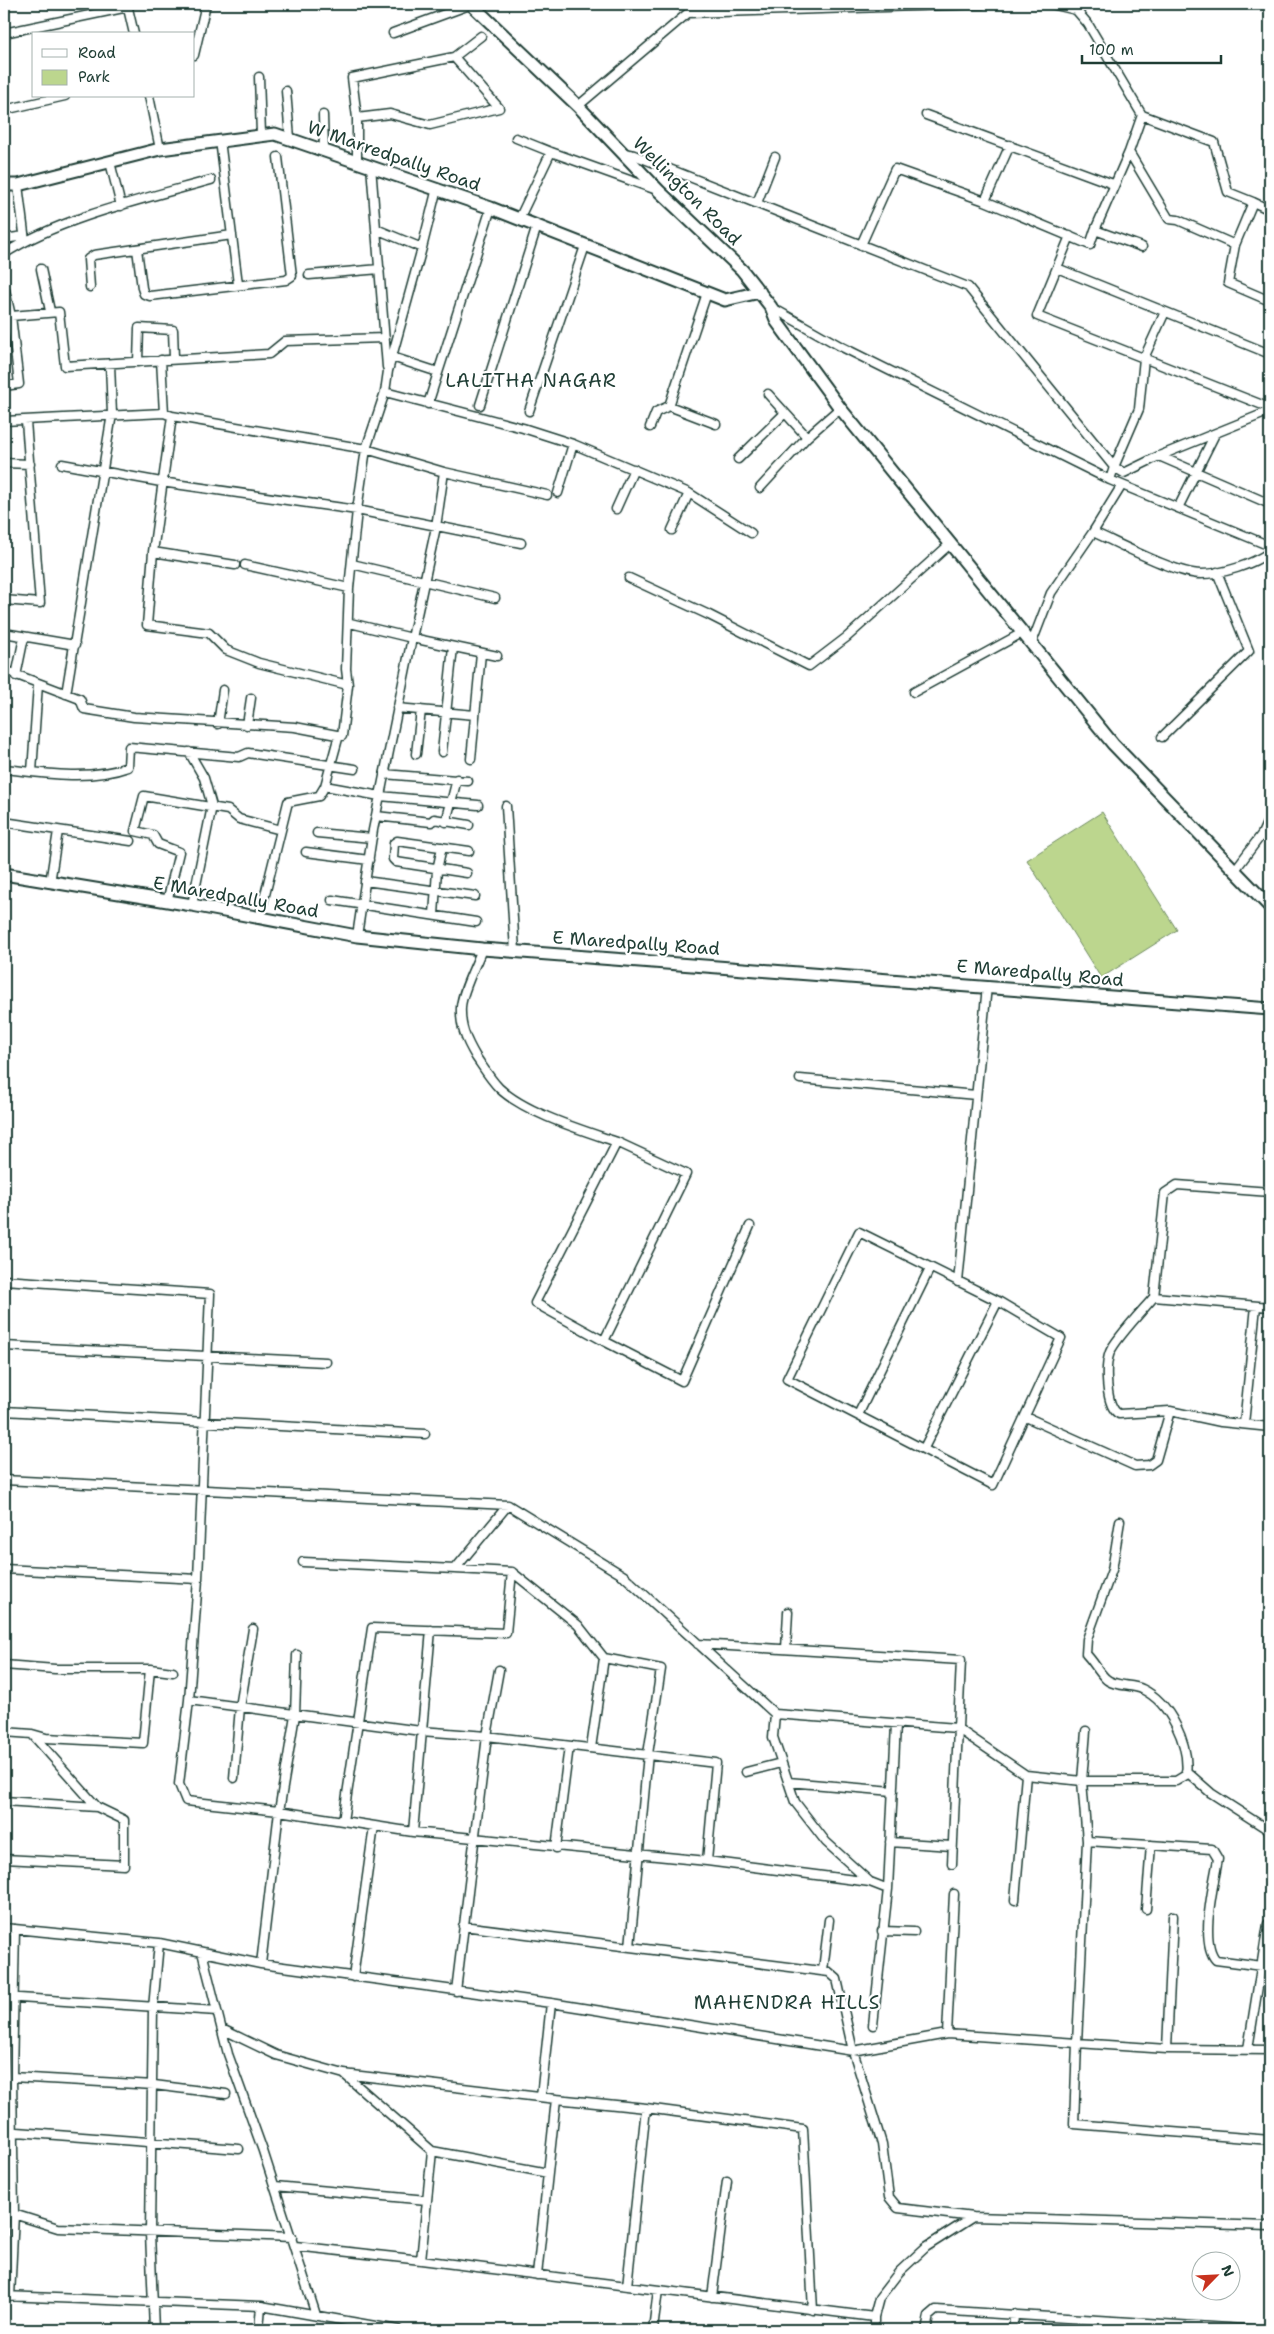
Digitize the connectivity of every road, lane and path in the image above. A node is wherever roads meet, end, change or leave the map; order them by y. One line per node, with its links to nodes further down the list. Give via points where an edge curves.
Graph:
1 (206, 4): 10 (street)
2 (472, 4): 8 (street); 16 (main road, Wellington Road)
3 (983, 4): 16 (street, via 688,13)
4 (1051, 4): 20 (street, via 1076,10 1088,24)
5 (127, 5): 6 (street); 7 (street)
6 (134, 32)
7 (4, 33)
8 (394, 33)
9 (481, 36): 11 (street)
10 (195, 51)
11 (454, 58): 21 (street, via 352,78); 21 (street, via 499,108 430,125 390,114)
12 (259, 77): 22 (street)
13 (286, 91): 23 (street)
14 (56, 98): 17 (street)
15 (149, 98): 27 (street)
16 (578, 106): 31 (main road, Wellington Road)
17 (4, 110)
18 (323, 115): 28 (street)
19 (926, 115): 26 (street)
20 (1142, 115): 30 (street); 44 (street, via 1214,142 1228,192)
21 (357, 118): 34 (street)
22 (261, 134): 23 (main road, W Marredpally Road); 25 (main road, W Marredpally Road)
23 (290, 138): 28 (main road, W Marredpally Road)
24 (516, 138): 29 (street)
25 (220, 140): 27 (main road, W Marredpally Road); 53 (street)
26 (1010, 145): 39 (street); 43 (street)
27 (160, 150): 35 (main road, W Marredpally Road)
28 (324, 150): 34 (main road, W Marredpally Road)
29 (551, 152): 42 (street); 49 (street)
30 (1129, 152): 39 (street); 58 (street, via 1169,219)
31 (624, 153): 42 (main road, Wellington Road); 45 (street)
32 (278, 156): 68 (street, via 292,276 286,280)
33 (775, 156): 45 (street)
34 (357, 161): 36 (main road, W Marredpally Road)
35 (110, 162): 38 (main road, W Marredpally Road); 46 (street)
36 (371, 166): 41 (main road, W Marredpally Road); 51 (street)
37 (211, 180): 46 (street)
38 (18, 184): 40 (main road, W Marredpally Road); 55 (street)
39 (1114, 184): 52 (street)
40 (4, 185)
41 (437, 188): 47 (main road, W Marredpally Road); 61 (street)
42 (659, 191): 71 (main road, Wellington Road, via 742,270)
43 (985, 202): 54 (street); 57 (street, via 895,168)
44 (1253, 202): 48 (street); 58 (street)
45 (756, 203): 57 (street)
46 (121, 206): 55 (street)
47 (491, 208): 49 (main road, W Marredpally Road); 87 (street)
48 (1270, 210)
49 (519, 219): 50 (main road, W Marredpally Road)
50 (537, 226): 59 (main road, W Marredpally Road); 92 (street)
51 (376, 230): 61 (street); 64 (street)
52 (1095, 230): 54 (street, via 1090,245); 60 (street)
53 (232, 235): 62 (street); 68 (street)
54 (1070, 236): 65 (street)
55 (25, 238): 56 (street); 63 (street)
56 (4, 239)
57 (861, 245): 113 (street, via 968,287)
58 (1235, 245): 73 (street, via 1228,282)
59 (585, 246): 72 (main road, W Marredpally Road); 96 (street)
60 (1142, 247)
61 (422, 248): 80 (street)
62 (137, 249): 68 (street, via 144,294 150,296); 69 (street, via 94,255 88,259)
63 (4, 254)
64 (380, 268): 67 (street); 78 (street)
65 (1057, 268): 76 (street); 82 (street, via 1037,316)
66 (41, 269): 75 (street)
67 (309, 275)
68 (238, 284)
69 (90, 287)
70 (5, 290): 77 (street)
71 (760, 292): 72 (main road, W Marredpally Road, via 725,300); 74 (main road, Wellington Road)
72 (707, 293): 93 (street)
73 (1270, 301)
74 (771, 307): 94 (main road, Wellington Road, via 777,322); 118 (street, via 840,346)
75 (50, 311): 77 (street); 85 (street, via 59,312 61,316 65,366)
76 (1165, 312): 79 (street); 82 (street)
77 (11, 316): 88 (street, via 19,384)
78 (385, 338): 81 (street, via 285,341 269,354); 86 (street)
79 (1270, 354)
80 (392, 357): 86 (street); 87 (street)
81 (174, 358): 83 (street); 84 (street, via 173,330 139,328)
82 (1144, 358): 95 (street); 113 (street, via 1139,409)
83 (162, 360): 84 (street); 99 (street)
84 (138, 362): 85 (street)
85 (110, 364): 98 (street)
86 (388, 371): 89 (street)
87 (438, 372): 91 (street)
88 (4, 386)
89 (385, 392): 91 (street); 107 (street)
90 (768, 394): 97 (street)
91 (428, 404): 106 (street)
92 (480, 405)
93 (669, 406): 102 (street); 103 (street, via 656,412)
94 (840, 408): 105 (street); 134 (main road, Wellington Road)
95 (1270, 409): 104 (street)
96 (529, 411)
97 (785, 413): 105 (street); 109 (street)
98 (112, 414): 99 (street); 101 (street); 115 (street)
99 (168, 415): 107 (street); 119 (street)
100 (4, 421): 101 (street)
101 (26, 421): 111 (street)
102 (716, 424)
103 (650, 427)
104 (1215, 434): 108 (street); 117 (street)
105 (807, 437): 121 (street)
106 (573, 444): 114 (street); 122 (street)
107 (366, 449): 116 (street); 128 (street)
108 (1159, 456): 113 (street, via 1124,473); 117 (street)
109 (738, 459)
110 (4, 463): 111 (street)
111 (30, 464): 146 (street, via 40,603)
112 (62, 464): 115 (street)
113 (1114, 467): 118 (street)
114 (634, 469): 123 (street); 127 (street)
115 (104, 472): 119 (street); 152 (street)
116 (444, 472): 124 (street); 129 (street)
117 (1195, 473): 125 (street); 126 (street)
118 (1110, 480): 120 (street)
119 (162, 482): 128 (street); 136 (street)
120 (1122, 485): 126 (street); 131 (street)
121 (760, 488)
122 (558, 493)
123 (689, 493): 130 (street); 132 (street)
124 (547, 495)
125 (1270, 504)
126 (1178, 508): 135 (street)
127 (616, 509)
128 (357, 510): 129 (street); 139 (street)
129 (436, 527): 133 (street); 143 (street)
130 (672, 530)
131 (1093, 532): 141 (street, via 1170,565 1200,574); 153 (street, via 1051,593)
132 (752, 533)
133 (521, 543)
134 (950, 544): 142 (street, via 809,666); 149 (main road, Wellington Road)
135 (1270, 546)
136 (153, 552): 138 (street); 160 (street, via 147,625 209,633 226,650 250,660)
137 (1270, 552): 141 (street, via 1260,559)
138 (236, 564)
139 (352, 564): 143 (street); 144 (street)
140 (245, 565): 144 (street)
141 (1217, 572): 172 (street, via 1249,651)
142 (629, 578)
143 (424, 583): 145 (street); 151 (street)
144 (350, 588): 147 (street)
145 (495, 598)
146 (4, 600)
147 (350, 623): 151 (street); 160 (street, via 346,669)
148 (4, 633): 150 (street)
149 (1022, 633): 153 (main road, Wellington Road); 162 (street)
150 (24, 637): 152 (street); 158 (street)
151 (412, 638): 154 (street); 165 (street)
152 (75, 645): 163 (street)
153 (1032, 645): 205 (main road, Wellington Road, via 1113,744)
154 (453, 647): 155 (street); 167 (street)
155 (481, 653): 156 (street); 168 (street)
156 (497, 656)
157 (4, 670): 158 (street)
158 (16, 676): 159 (street)
159 (38, 684): 163 (street); 180 (street)
160 (348, 685): 171 (street, via 345,725 342,736)
161 (222, 690): 169 (street)
162 (914, 692)
163 (66, 694): 169 (street, via 80,700 84,709)
164 (251, 698): 170 (street)
165 (397, 708): 166 (street); 181 (street)
166 (421, 710): 167 (street); 175 (street)
167 (446, 713): 168 (street); 174 (street)
168 (475, 715): 176 (street)
169 (218, 724): 170 (street)
170 (246, 726): 171 (street, via 295,727)
171 (339, 735): 177 (street)
172 (1162, 737)
173 (189, 752): 177 (street, via 239,757 248,753); 180 (street, via 129,747 128,767 108,774); 187 (street, via 204,778)
174 (442, 752)
175 (416, 754)
176 (471, 758)
177 (330, 765): 178 (street); 184 (street)
178 (355, 769)
179 (4, 770): 180 (street)
180 (32, 772)
181 (384, 774): 182 (street); 185 (street)
182 (457, 779): 183 (street); 186 (street)
183 (468, 781)
184 (325, 786): 185 (street); 195 (street, via 319,796 288,802)
185 (380, 796): 186 (street); 190 (street)
186 (450, 803): 188 (street); 193 (street)
187 (212, 806): 195 (street, via 228,810 239,819); 213 (street, via 144,796 136,831 153,834 158,844 179,852); 215 (street)
188 (478, 806)
189 (506, 806): 222 (street)
190 (376, 816): 193 (street); 198 (street)
191 (1270, 816): 205 (street, via 1262,834)
192 (4, 822): 196 (street)
193 (446, 822): 194 (street)
194 (469, 825)
195 (281, 830): 218 (street)
196 (58, 831): 199 (street); 209 (street)
197 (316, 833): 198 (street)
198 (372, 838): 203 (street)
199 (131, 841)
200 (442, 847): 201 (street); 204 (street); 204 (street, via 394,843 393,861)
201 (470, 850)
202 (306, 852): 203 (street)
203 (369, 860): 208 (street)
204 (437, 870): 206 (street); 210 (street)
205 (1235, 870): 216 (main road, Wellington Road)
206 (467, 873)
207 (4, 874): 209 (main road, E Maredpally Road)
208 (365, 881): 210 (street); 214 (street)
209 (50, 882): 213 (main road, E Maredpally Road)
210 (435, 890): 211 (street); 217 (street)
211 (475, 896)
212 (332, 900): 214 (street)
213 (166, 902): 215 (main road, E Maredpally Road)
214 (362, 904): 217 (street); 220 (street)
215 (192, 905): 218 (main road, E Maredpally Road)
216 (1270, 907)
217 (434, 915): 219 (street)
218 (260, 919): 220 (main road, E Maredpally Road)
219 (476, 922)
220 (357, 936): 221 (main road, E Maredpally Road)
221 (482, 949): 222 (main road, E Maredpally Road); 227 (street, via 461,1004 461,1023 466,1040 482,1066 499,1088 519,1102 568,1126)
222 (515, 952): 223 (main road, E Maredpally Road)
223 (987, 986): 224 (main road, E Maredpally Road); 226 (street)
224 (1270, 1009)
225 (800, 1079): 226 (street)
226 (976, 1094): 232 (street)
227 (617, 1142): 237 (street, via 535,1303); 237 (street, via 686,1174)
228 (1270, 1192): 233 (street, via 1177,1186 1165,1193)
229 (750, 1226): 237 (street, via 682,1381)
230 (930, 1268): 232 (street); 243 (street); 243 (street, via 859,1232 787,1379)
231 (4, 1280): 239 (street, via 210,1294)
232 (958, 1282): 234 (street)
233 (1154, 1297): 235 (street); 242 (street, via 1110,1352 1108,1394 1112,1407 1119,1414)
234 (998, 1301): 244 (street, via 1061,1338); 249 (street)
235 (1256, 1306): 236 (street); 246 (street)
236 (1270, 1307)
237 (604, 1341)
238 (4, 1346): 239 (street)
239 (208, 1355): 240 (street); 245 (street)
240 (326, 1362)
241 (4, 1411): 245 (street)
242 (1170, 1411): 244 (street, via 1156,1460 1142,1466 1123,1461); 246 (street)
243 (858, 1415): 249 (street)
244 (1026, 1417): 249 (street, via 993,1485)
245 (205, 1422): 248 (street); 251 (street)
246 (1244, 1424): 247 (street)
247 (1270, 1426)
248 (426, 1434)
249 (924, 1448)
250 (4, 1480): 251 (street)
251 (203, 1489): 252 (street); 258 (street)
252 (508, 1505): 256 (street); 262 (street, via 624,1576)
253 (1120, 1521): 286 (street, via 1112,1570 1087,1638 1086,1654 1106,1680 1142,1688 1157,1700 1175,1724 1182,1740)
254 (303, 1562): 256 (street)
255 (4, 1569): 258 (street)
256 (455, 1570): 257 (street)
257 (512, 1572): 261 (street, via 506,1633); 265 (street, via 578,1625)
258 (198, 1579): 270 (street)
259 (788, 1612): 263 (street)
260 (253, 1629): 271 (street)
261 (431, 1630): 274 (street, via 372,1628); 278 (street)
262 (698, 1644): 263 (street); 272 (street)
263 (786, 1649): 276 (street, via 961,1660)
264 (297, 1655): 273 (street)
265 (604, 1658): 283 (street); 284 (street, via 660,1669)
266 (4, 1665): 267 (street)
267 (150, 1670): 269 (street); 280 (street, via 143,1743 46,1738)
268 (499, 1670): 281 (street)
269 (174, 1672)
270 (189, 1700): 271 (street); 295 (street, via 179,1784 186,1801)
271 (240, 1707): 273 (street); 289 (street)
272 (775, 1714): 275 (street); 285 (street, via 773,1737)
273 (295, 1715): 274 (street); 295 (street)
274 (357, 1722): 278 (street); 296 (street)
275 (896, 1724): 276 (street); 292 (street)
276 (956, 1728): 288 (street); 303 (street)
277 (1086, 1730): 290 (street)
278 (421, 1731): 281 (street); 299 (street)
279 (4, 1732): 280 (street)
280 (32, 1734): 294 (street)
281 (487, 1736): 282 (street); 300 (street)
282 (569, 1746): 283 (street); 305 (street)
283 (591, 1748): 284 (street)
284 (648, 1754): 306 (street); 308 (street, via 716,1763)
285 (780, 1764): 287 (street); 291 (street)
286 (1186, 1771): 290 (street, via 1186,1775 1176,1780); 298 (street, via 1211,1793)
287 (746, 1772)
288 (1026, 1775): 290 (street); 313 (street)
289 (234, 1778)
290 (1082, 1781): 301 (street)
291 (788, 1782): 292 (street); 310 (street, via 795,1802 826,1842)
292 (893, 1791): 302 (street)
293 (4, 1801): 294 (street)
294 (97, 1807): 307 (street, via 124,1820 124,1865)
295 (279, 1811): 296 (street); 326 (street)
296 (343, 1820): 297 (street)
297 (374, 1826): 299 (street); 330 (street)
298 (1270, 1831)
299 (413, 1832): 300 (street)
300 (474, 1839): 305 (street); 318 (street)
301 (1087, 1841): 304 (street); 340 (street)
302 (890, 1842): 303 (street); 311 (street)
303 (952, 1846): 309 (street)
304 (1151, 1846): 314 (street); 327 (street, via 1208,1847 1215,1852 1218,1859 1208,1931 1211,1954 1216,1960)
305 (556, 1848): 306 (street)
306 (640, 1855): 308 (street); 324 (street)
307 (4, 1859)
308 (707, 1861): 310 (street)
309 (952, 1864)
310 (870, 1882): 311 (street)
311 (888, 1889): 321 (street)
312 (954, 1894): 339 (street)
313 (1015, 1900)
314 (1146, 1909)
315 (1173, 1916): 341 (street)
316 (829, 1920): 329 (street)
317 (1268, 1924): 327 (street)
318 (463, 1926): 324 (street); 331 (street)
319 (4, 1928): 320 (street)
320 (15, 1929): 323 (street); 333 (street)
321 (882, 1931): 322 (street); 337 (street)
322 (914, 1932)
323 (159, 1943): 325 (street); 335 (street)
324 (630, 1946): 329 (street, via 738,1962)
325 (202, 1952): 326 (street); 336 (street)
326 (261, 1964): 330 (street)
327 (1262, 1967): 328 (street); 342 (street)
328 (1270, 1967)
329 (823, 1970): 344 (street, via 837,1979)
330 (353, 1977): 331 (street)
331 (456, 1991): 334 (street)
332 (4, 1997): 333 (street)
333 (14, 1997): 335 (street); 345 (street)
334 (551, 2003): 344 (street); 349 (street)
335 (153, 2008): 336 (street); 347 (street)
336 (217, 2011): 338 (street)
337 (873, 2025)
338 (222, 2029): 346 (street, via 276,2056); 360 (street)
339 (947, 2034): 340 (street); 344 (street)
340 (1077, 2043): 341 (street); 354 (street, via 1074,2124)
341 (1167, 2049): 342 (street)
342 (1248, 2049): 343 (street)
343 (1270, 2050)
344 (853, 2051): 364 (street, via 882,2144 892,2203 898,2208)
345 (9, 2073): 347 (street); 353 (street)
346 (344, 2074): 349 (street); 357 (street)
347 (154, 2085): 348 (street); 355 (street)
348 (226, 2094)
349 (541, 2097): 350 (street)
350 (556, 2099): 351 (street); 358 (street)
351 (646, 2108): 371 (street); 377 (street, via 803,2129)
352 (4, 2131): 353 (street)
353 (14, 2132): 355 (street); 363 (street)
354 (1270, 2140)
355 (152, 2143): 356 (street); 366 (street)
356 (239, 2149)
357 (432, 2150): 358 (street); 361 (street)
358 (548, 2173): 370 (street)
359 (728, 2181): 374 (street)
360 (274, 2186): 361 (street); 367 (street)
361 (427, 2200): 369 (street)
362 (4, 2211): 363 (street)
363 (14, 2214): 366 (street, via 58,2228); 373 (street)
364 (973, 2217): 365 (street); 380 (street, via 926,2247 899,2272 880,2298)
365 (1270, 2226)
366 (150, 2233): 367 (street); 375 (street)
367 (292, 2236): 368 (street)
368 (295, 2246): 369 (street); 379 (street)
369 (421, 2260): 370 (street)
370 (537, 2275): 371 (street)
371 (627, 2286): 372 (street)
372 (658, 2290): 374 (street); 384 (street)
373 (7, 2296): 375 (street)
374 (712, 2297): 377 (street)
375 (154, 2302): 376 (street); 381 (street)
376 (261, 2306): 379 (street); 382 (street)
377 (813, 2310): 380 (street)
378 (1014, 2314): 386 (street, via 936,2310 929,2316); 387 (street); 388 (street)
379 (316, 2315): 383 (street)
380 (874, 2318): 385 (street)
381 (154, 2330)
382 (259, 2330)
383 (398, 2330)
384 (653, 2330)
385 (874, 2330)
386 (926, 2330)
387 (1013, 2330)
388 (1260, 2330)

